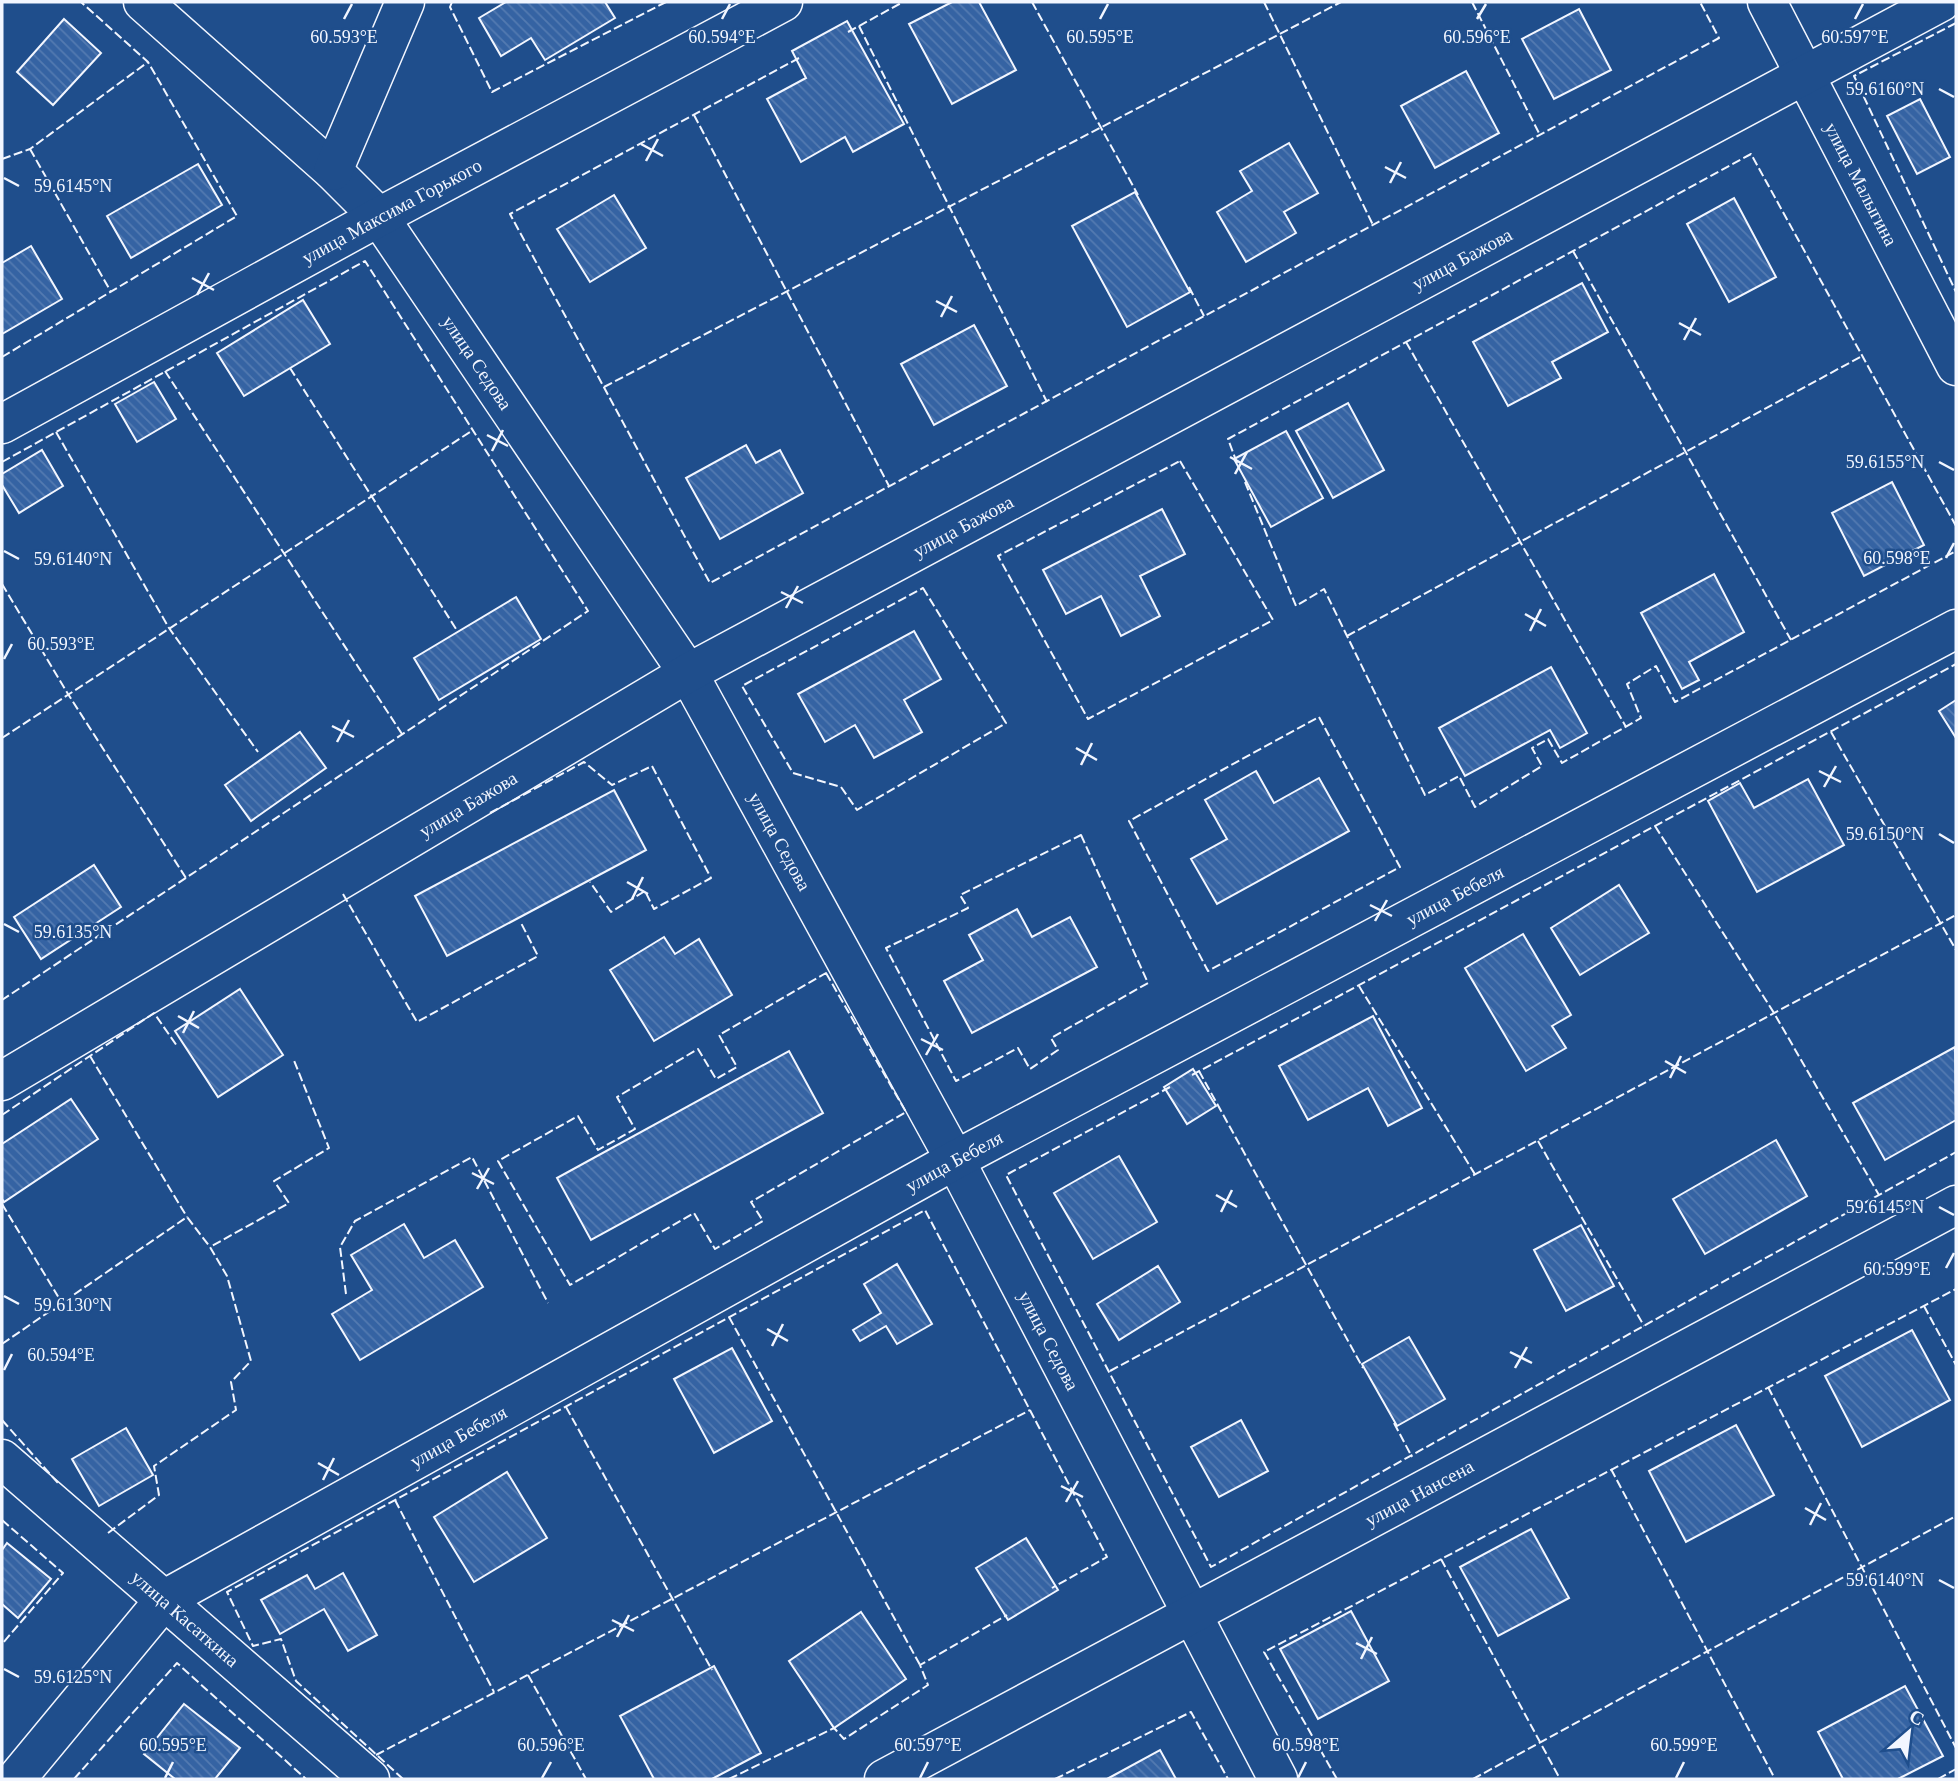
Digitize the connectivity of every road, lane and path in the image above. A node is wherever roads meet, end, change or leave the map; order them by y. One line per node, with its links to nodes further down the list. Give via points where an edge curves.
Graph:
1 (143, 2): 7 (street, улица Седова)
2 (405, 2): 7 (street)
3 (783, 2): 8 (street, улица Максима Горького)
4 (1767, 2): 6 (street, улица Малыгина)
5 (1941, 2): 6 (street, улица Бажова)
6 (1804, 76): 9 (street, улица Малыгина); 12 (street, улица Бажова)
7 (333, 171): 8 (street, улица Седова)
8 (379, 217): 10 (street, улица Максима Горького); 12 (street, улица Седова)
9 (1956, 366)
10 (2, 424)
11 (1956, 629): 14 (street, улица Бебеля)
12 (688, 673): 13 (street, улица Бажова); 14 (street, улица Седова)
13 (2, 1080)
14 (955, 1160): 17 (street, улица Бебеля); 18 (street, улица Седова)
15 (1956, 1205): 18 (street, улица Нансена)
16 (2, 1459): 17 (street, улица Касаткина)
17 (165, 1599): 19 (street, улица Бебеля); 20 (street, улица Касаткина)
18 (1192, 1613): 21 (street, улица Нансена); 22 (street, улица Седова)
19 (16, 1779)
20 (370, 1779)
21 (884, 1779)
22 (1278, 1779)

